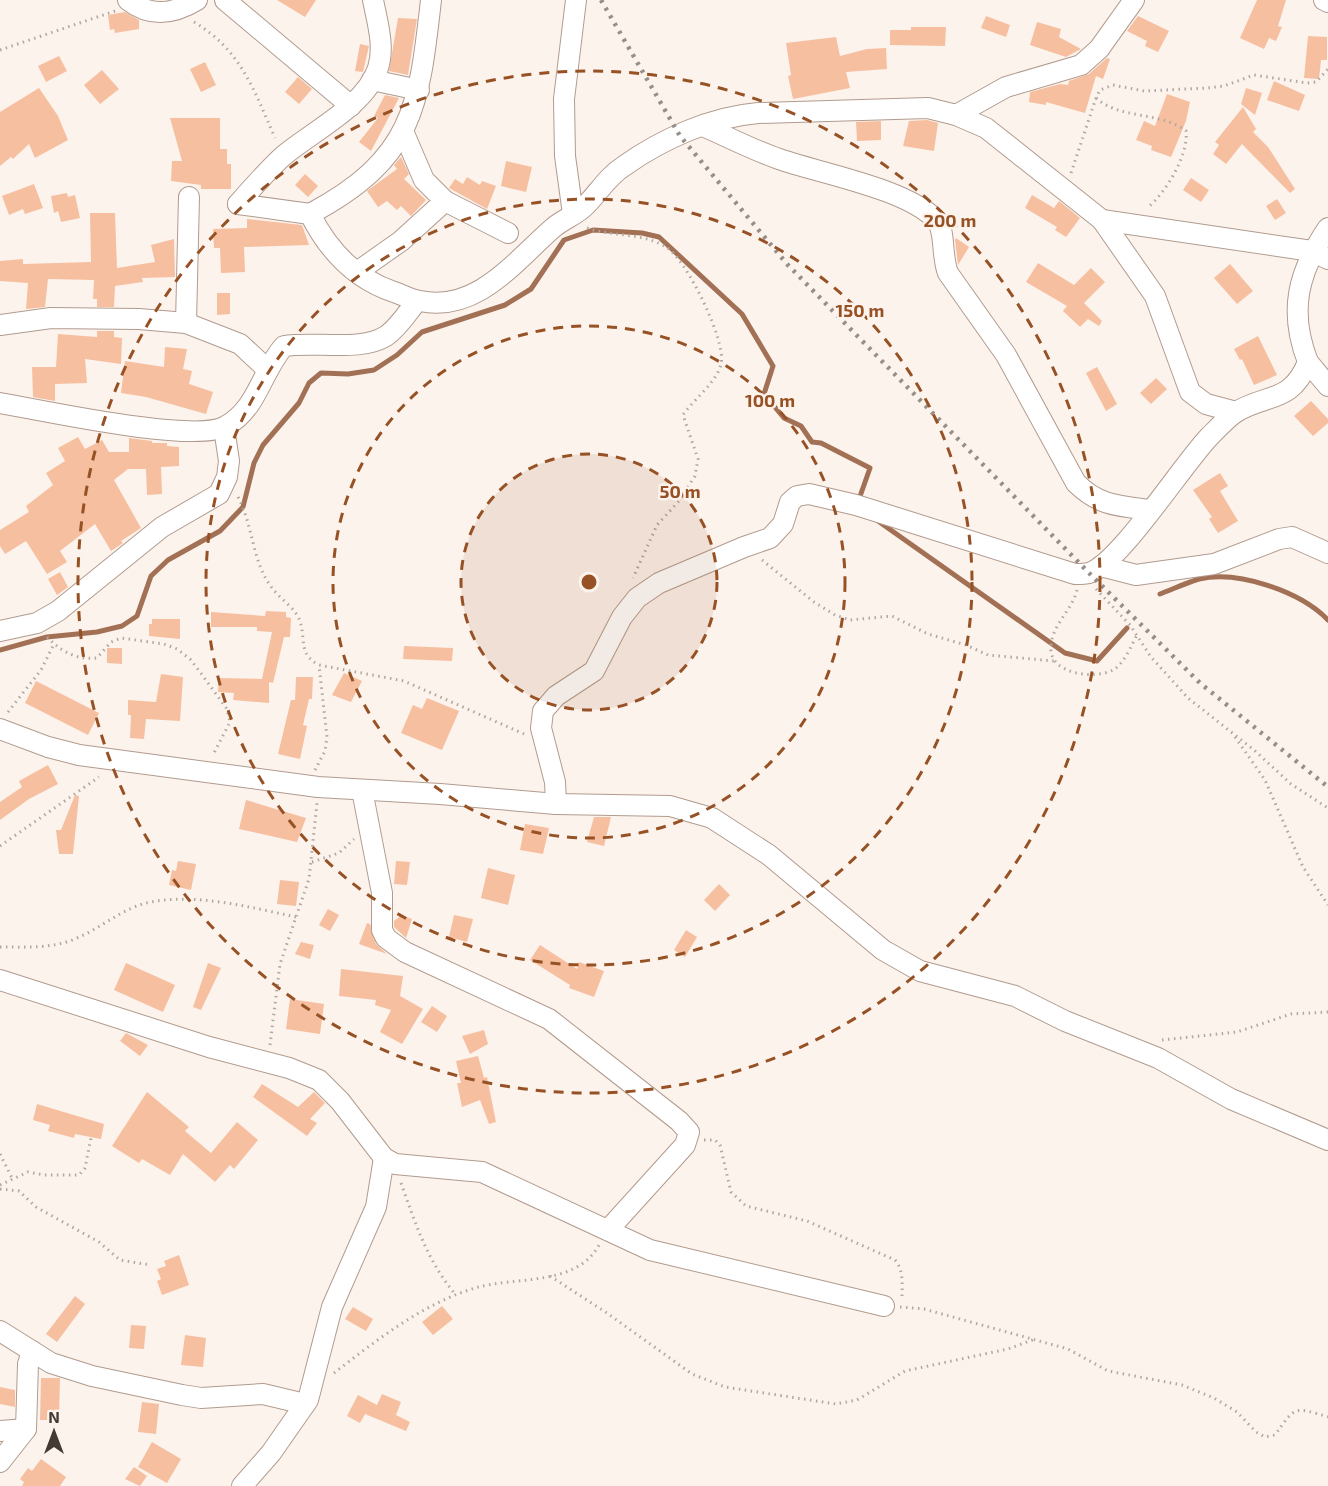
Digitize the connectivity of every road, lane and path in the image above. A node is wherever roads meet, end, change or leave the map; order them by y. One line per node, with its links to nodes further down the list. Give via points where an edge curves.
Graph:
1 (196, 0): 8 (street)
2 (225, 0): 14 (street)
3 (373, 0): 11 (street, via 381,47)
4 (431, 0): 12 (street)
5 (576, 0): 23 (street, via 564,99 565,156)
6 (1134, 0): 15 (street, via 1099,49 1081,65 1006,87)
7 (131, 2): 8 (street, via 148,11); 9 (path)
8 (176, 12): 18 (path, via 217,36 232,52 250,80)
9 (0, 50)
10 (1328, 69): 13 (path, via 1316,82 1254,75 1207,88 1144,90 1113,85 1100,90)
11 (372, 80): 12 (street); 14 (street)
12 (418, 90): 17 (street)
13 (1096, 98): 19 (path); 25 (path, via 1107,108 1186,131 1173,178 1156,201)
14 (351, 106): 18 (street)
15 (956, 115): 16 (street, via 901,107 742,115); 19 (street, via 986,128)
16 (703, 126): 23 (street, via 623,166 584,208); 40 (street, via 780,159 882,190 936,219 942,228 942,260 948,273 1006,355 1076,483 1090,498 1114,506)
17 (403, 131): 21 (street, via 424,180); 22 (street, via 387,158 361,183)
18 (283, 157): 22 (street, via 238,204)
19 (1065, 189): 24 (street)
20 (189, 197): 31 (street)
21 (445, 201): 27 (street); 29 (street)
22 (310, 214): 29 (street, via 332,252)
23 (573, 214): 30 (street, via 479,293 444,301); 44 (path, via 585,228 636,235 667,247 693,280 722,348 716,374 683,415 698,459 695,476 657,525)
24 (1102, 220): 25 (street); 37 (street, via 1155,296 1190,392 1206,405)
25 (1126, 224): 28 (street)
26 (1328, 228): 28 (street)
27 (508, 233)
28 (1320, 255): 33 (street, via 1296,298 1301,346)
29 (357, 272): 30 (street)
30 (417, 301): 34 (street, via 387,336 369,344 284,346)
31 (186, 323): 32 (street, via 51,318); 34 (street, via 240,344)
32 (0, 325)
33 (1308, 362): 35 (street); 37 (street, via 1291,388)
34 (267, 370): 38 (street, via 254,400)
35 (1328, 386)
36 (0, 403): 38 (street, via 189,432)
37 (1236, 412): 40 (street, via 1208,438)
38 (224, 428): 39 (street)
39 (227, 477): 45 (street, via 219,494 162,527 58,611); 50 (path, via 243,507 261,569 293,610 300,622 303,650 310,661)
40 (1151, 510): 43 (street)
41 (744, 547): 43 (street, via 770,538 783,524 790,502 809,494); 49 (path, via 835,615 850,620 892,616 988,656); 53 (street, via 659,583 637,597 594,671 555,696 543,711)
42 (1328, 553): 43 (street, via 1292,537 1214,564 1136,575)
43 (1086, 571): 47 (path); 49 (path, via 1054,632 1050,647)
44 (630, 588)
45 (37, 623): 46 (street); 48 (path)
46 (0, 631)
47 (1137, 635): 49 (path, via 1119,665 1101,674 1072,672); 52 (path, via 1188,698)
48 (54, 644): 51 (path, via 41,670); 55 (path, via 82,659 97,658 111,642 133,639 164,644 190,658 226,709 230,722 212,757)
49 (1054, 661)
50 (319, 665): 53 (path, via 404,681); 56 (path, via 327,737)
51 (3, 721): 54 (street, via 48,747)
52 (1232, 734): 59 (path, via 1291,784); 63 (path, via 1265,780 1303,867)
53 (543, 743): 58 (street, via 555,782)
54 (121, 762): 55 (street); 61 (path)
55 (196, 771): 56 (street)
56 (313, 786): 57 (street); 62 (path)
57 (362, 790): 58 (street); 60 (street)
58 (556, 804): 72 (street, via 670,806 712,818 769,855 883,950 920,970 1015,996 1065,1021 1158,1058 1231,1099)
59 (1328, 808)
60 (367, 823): 62 (path, via 339,853); 70 (street, via 380,877 382,930 386,938 405,952 549,1019)
61 (0, 846)
62 (312, 862): 64 (path)
63 (1328, 905)
64 (296, 917): 65 (path, via 184,900 147,903 123,911 75,939 44,946); 69 (path, via 280,964)
65 (0, 946)
66 (0, 980): 69 (street)
67 (1328, 1012): 68 (path, via 1291,1014 1228,1034)
68 (1158, 1040)
69 (267, 1062): 74 (street, via 319,1080)
70 (689, 1132): 77 (street, via 685,1145); 81 (path, via 704,1140 715,1140 720,1146 731,1192 746,1206 807,1221 895,1260 902,1276)
71 (91, 1138): 75 (path, via 80,1175 27,1172)
72 (1328, 1140)
73 (0, 1154): 75 (path)
74 (389, 1161): 77 (street, via 482,1172); 80 (path, via 426,1252); 85 (street, via 376,1207 332,1307)
75 (12, 1178): 76 (path)
76 (0, 1187): 78 (path, via 19,1191 36,1207 91,1237 120,1260)
77 (608, 1230): 79 (path, via 591,1259); 81 (street, via 650,1250)
78 (151, 1265)
79 (550, 1276): 80 (path, via 503,1281); 83 (path, via 692,1374 725,1387 836,1404 857,1400 905,1371 1008,1349)
80 (455, 1294): 85 (path, via 390,1332)
81 (893, 1306): 83 (path, via 924,1309)
82 (0, 1330): 84 (street)
83 (1035, 1339): 86 (path, via 1068,1349 1108,1371 1182,1385 1214,1398 1265,1437 1275,1436 1288,1414 1297,1410)
84 (32, 1351): 85 (street, via 69,1370 201,1398); 87 (street, via 27,1364)
85 (308, 1397): 90 (street, via 271,1453)
86 (1328, 1417)
87 (26, 1429): 88 (street); 89 (street)
88 (0, 1431)
89 (0, 1462)
90 (242, 1486)

